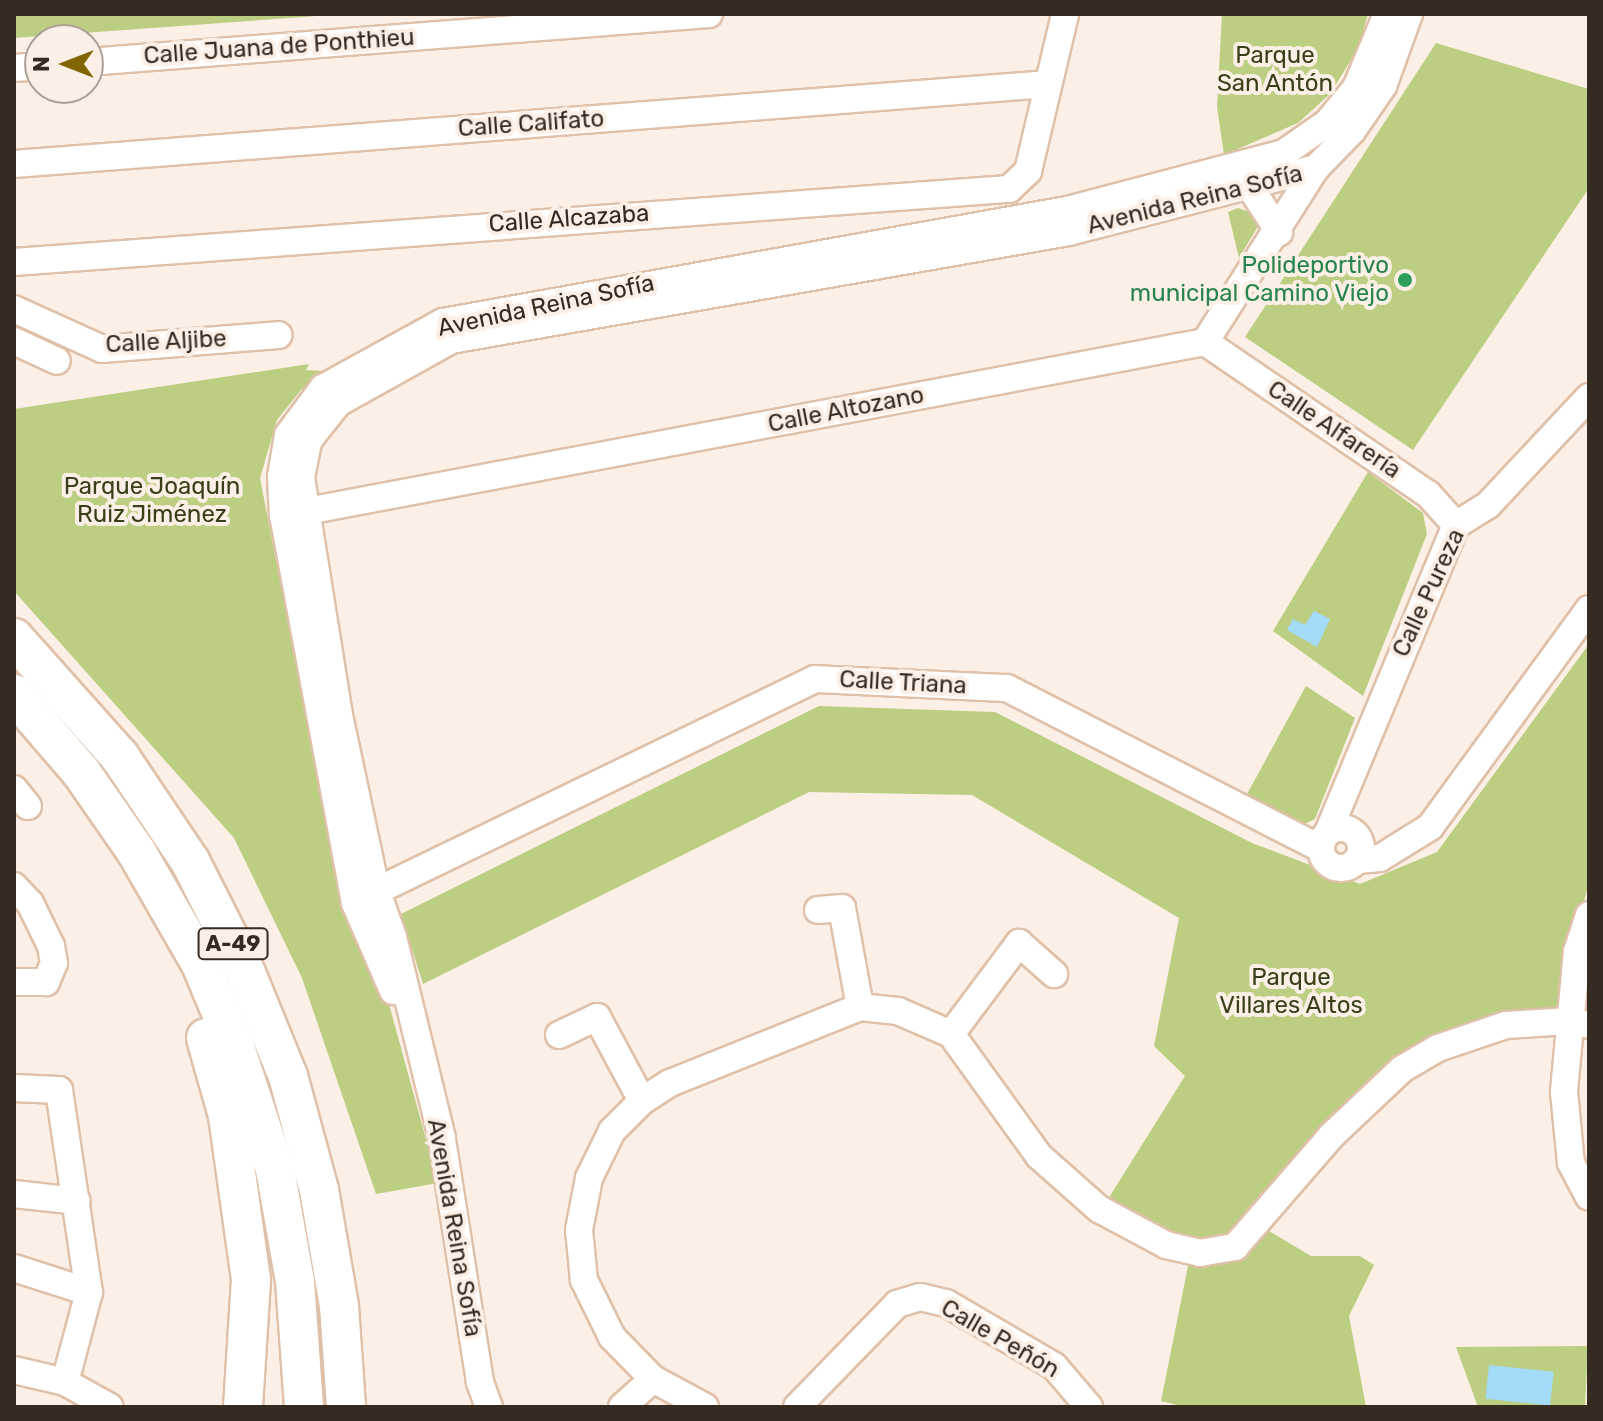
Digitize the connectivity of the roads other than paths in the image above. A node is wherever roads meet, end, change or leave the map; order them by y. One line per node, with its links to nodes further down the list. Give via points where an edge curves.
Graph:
1 (709, 14): 5 (street, Calle Juana de Ponthieu)
2 (1065, 14): 6 (street, Calle Alcazaba)
3 (1387, 14): 7 (street, Avenida Reina Sofía, via 1356,88)
4 (1409, 14): 9 (street, Avenida Reina Sofía, via 1383,86 1352,131)
5 (104, 61)
6 (1048, 84): 8 (street, Calle Califato); 12 (street, Calle Alcazaba, via 1028,171 1009,189)
7 (1327, 123): 9 (street, via 1313,148); 10 (street, Avenida Reina Sofía)
8 (14, 164)
9 (1316, 168): 10 (street, Avenida Reina Sofía); 11 (street)
10 (1246, 177): 11 (street); 19 (street, Avenida Reina Sofía, via 1069,232 451,340 338,403 308,441)
11 (1279, 232): 16 (street)
12 (14, 262)
13 (14, 309): 14 (street, Calle Aljibe, via 102,349)
14 (278, 335)
15 (14, 341): 17 (street)
16 (1205, 342): 19 (street, Calle Altozano); 20 (street, Calle Alfarería, via 1428,494)
17 (57, 361)
18 (1589, 397): 20 (street, Calle Pureza, via 1488,505)
19 (295, 514): 26 (street, Avenida Reina Sofía, via 339,715)
20 (1456, 525): 24 (street, Calle Pureza)
21 (1589, 609): 24 (street, Calle Triana, via 1430,827 1380,858 1357,860 1340,869 1326,863)
22 (14, 638): 49 (highway, A-49, via 120,757 190,861 243,966 288,1076 319,1190 339,1306)
23 (14, 694): 29 (highway, A-49, via 81,772)
24 (1325, 839): 26 (street, Calle Triana, via 1007,688 815,679)
25 (14, 886): 31 (street, via 26,895 54,963 46,982)
26 (366, 896): 50 (street, Avenida Reina Sofía, via 393,937 442,1138 480,1382)
27 (818, 910): 32 (street, via 842,908)
28 (1589, 915): 33 (street, via 1577,951)
29 (180, 926): 47 (highway, via 228,1116 243,1206 251,1280); 48 (highway, A-49, via 233,1041 275,1169 295,1281)
30 (1054, 974): 34 (street, via 1019,943)
31 (14, 982)
32 (860, 1007): 34 (street, via 898,1011); 37 (street, via 670,1083)
33 (1579, 1023): 34 (street, via 1472,1033 1402,1069 1331,1136 1235,1247 1200,1253 1166,1245 1099,1209 1039,1156); 39 (street, via 1564,1092 1571,1163)
34 (951, 1034)
35 (559, 1035): 37 (street, via 597,1017)
36 (14, 1088): 40 (street, via 59,1090)
37 (642, 1101): 44 (street, via 612,1131 589,1178 579,1230 584,1280 612,1337)
38 (14, 1194): 40 (street)
39 (1589, 1197)
40 (77, 1201): 42 (street)
41 (14, 1268): 42 (street)
42 (89, 1292): 45 (street)
43 (14, 1370): 45 (street)
44 (653, 1379): 51 (street); 52 (street)
45 (65, 1382): 46 (street)
46 (110, 1407)
47 (243, 1407)
48 (304, 1407)
49 (346, 1407)
50 (489, 1407)
51 (622, 1407)
52 (705, 1407)
53 (797, 1407): 54 (street, Calle Peñón, via 897,1304 920,1297 946,1303 1054,1366)
54 (1089, 1407)

